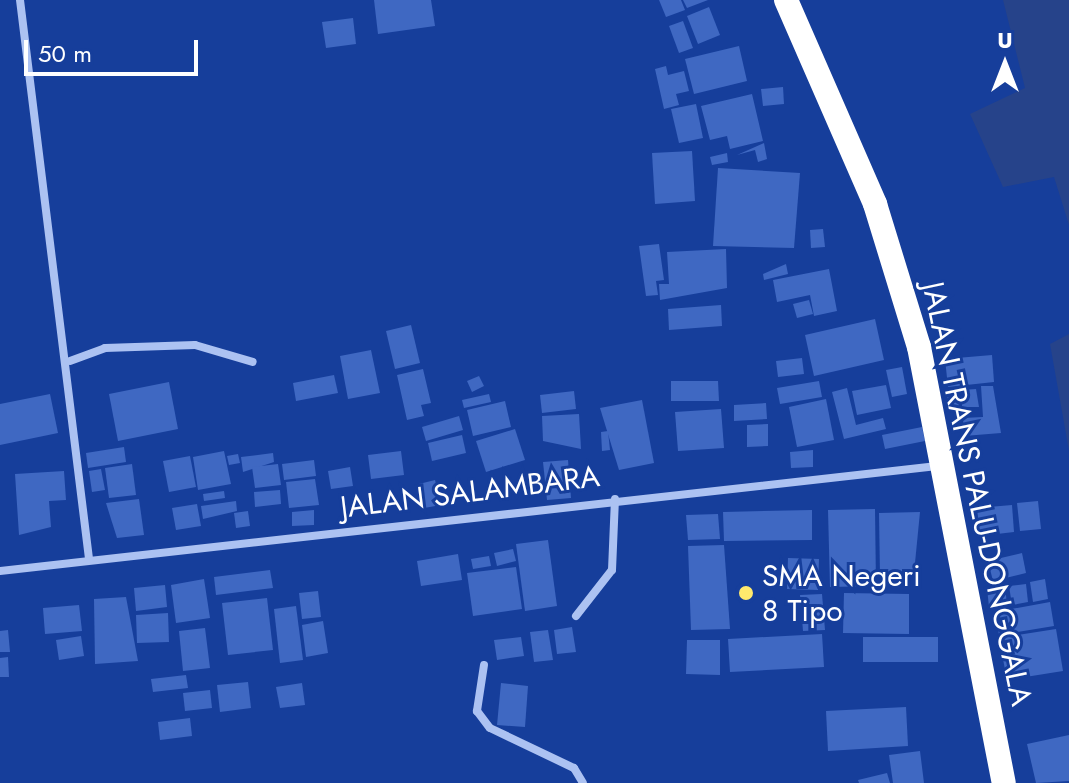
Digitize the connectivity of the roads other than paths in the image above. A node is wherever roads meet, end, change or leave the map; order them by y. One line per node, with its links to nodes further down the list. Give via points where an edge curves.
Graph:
1 (20, 0): 3 (street)
2 (786, 0): 5 (highway, JALAN TRANS PALU-DONGGALA, via 875,204 919,347)
3 (70, 361): 4 (street, via 105,348 195,345); 7 (street)
4 (253, 362)
5 (945, 465): 6 (street, JALAN SALAMBARA); 12 (highway, JALAN TRANS PALU-DONGGALA)
6 (615, 499): 7 (street, JALAN SALAMBARA); 9 (street, via 612,570)
7 (89, 559): 8 (street, JALAN SALAMBARA)
8 (0, 571)
9 (576, 616)
10 (484, 665): 11 (street, via 477,711 490,728 574,768)
11 (583, 783)
12 (1004, 783)

